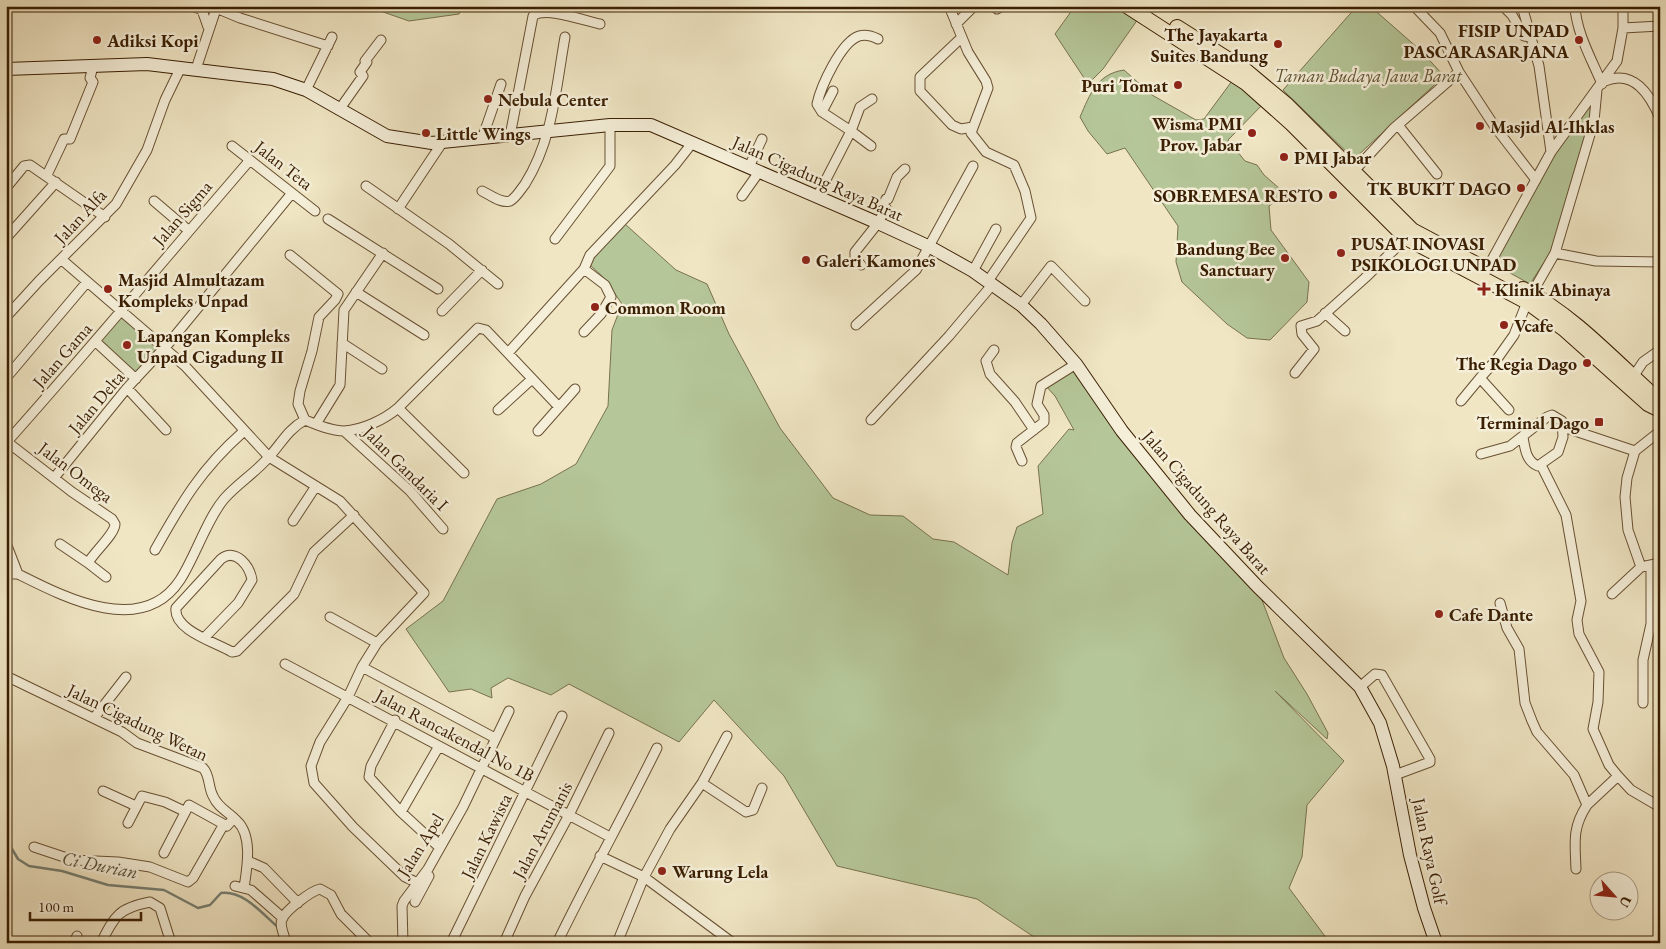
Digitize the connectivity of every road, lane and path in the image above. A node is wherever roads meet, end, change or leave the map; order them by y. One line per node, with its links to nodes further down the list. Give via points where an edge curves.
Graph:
1 (192, 6): 17 (street, via 202,10)
2 (949, 6): 15 (street)
3 (974, 6): 15 (street)
4 (993, 6): 5 (street, via 997,9)
5 (1002, 6)
6 (1127, 6): 13 (main road)
7 (1414, 6): 30 (street, via 1440,33)
8 (1503, 6): 21 (street, via 1524,36)
9 (1522, 6): 21 (street)
10 (1575, 6): 32 (street, via 1586,49)
11 (1623, 6): 18 (street)
12 (217, 7): 17 (street); 25 (street, via 240,18)
13 (1144, 9): 58 (main road, via 1238,77)
14 (600, 24): 44 (street, via 557,14 533,16)
15 (956, 24): 22 (street)
16 (1660, 26): 18 (street)
17 (208, 27): 29 (street)
18 (1624, 28): 32 (street, via 1617,61)
19 (332, 37): 25 (street)
20 (565, 37): 43 (street)
21 (1530, 37): 51 (street, via 1539,66)
22 (961, 38): 41 (street, via 988,88); 41 (street, via 920,76 919,84 920,91 952,125 962,129)
23 (878, 39): 37 (street, via 869,35 859,36 844,46 820,91 817,104)
24 (381, 40): 36 (street, via 365,61 360,72 363,76)
25 (328, 46): 33 (street)
26 (93, 66): 27 (street, Jalan Cigadung Raya Barat, via 147,64); 28 (street, Jalan Cigadung Raya Barat); 57 (street, via 90,78 93,82 75,130 70,140 64,139)
27 (181, 67): 29 (street, Jalan Cigadung Raya Barat); 70 (street, Jalan Alfa, via 147,150)
28 (6, 69)
29 (196, 69): 33 (street, Jalan Cigadung Raya Barat, via 273,79)
30 (1459, 72): 40 (street); 59 (street, via 1495,127)
31 (501, 84): 45 (street)
32 (1601, 85): 38 (street, via 1620,77 1638,85); 51 (street); 80 (street, via 1594,121)
33 (306, 90): 36 (street, Jalan Cigadung Raya Barat)
34 (833, 91): 37 (street)
35 (872, 99): 42 (street, via 860,107)
36 (339, 110): 48 (street, Jalan Cigadung Raya Barat, via 387,136)
37 (822, 112): 42 (street)
38 (1660, 118)
39 (610, 125): 43 (street, Jalan Cigadung Raya Barat); 47 (street, Jalan Cigadung Raya Barat, via 651,124); 77 (street, via 610,166)
40 (1398, 125): 56 (street); 58 (street)
41 (973, 127): 90 (street, via 971,132 986,152 1014,165 1025,191 1031,218)
42 (851, 131): 50 (street); 66 (street)
43 (548, 132): 44 (street, Jalan Cigadung Raya Barat); 63 (street, via 537,164 514,198 504,202)
44 (510, 136): 45 (street, Jalan Cigadung Raya Barat)
45 (482, 139): 48 (street, Jalan Cigadung Raya Barat)
46 (762, 139): 55 (street)
47 (692, 142): 55 (street, Jalan Cigadung Raya Barat); 85 (street, via 675,165 590,255)
48 (442, 143): 68 (street)
49 (232, 146): 52 (street, Jalan Teta)
50 (871, 146)
51 (1551, 152): 59 (street)
52 (250, 160): 64 (street, Jalan Teta); 74 (street, Jalan Sigma)
53 (973, 166): 78 (street)
54 (905, 169): 72 (street, via 897,177)
55 (754, 170): 65 (street); 66 (street, Jalan Cigadung Raya Barat)
56 (1437, 174)
57 (47, 175): 60 (street); 62 (street, via 26,164)
58 (1350, 175): 76 (main road); 88 (main road, via 1412,230)
59 (1536, 180): 88 (street)
60 (56, 182): 70 (street); 75 (street)
61 (366, 186): 68 (street)
62 (7, 187)
63 (482, 190)
64 (292, 193): 69 (street, Jalan Teta); 107 (street, Jalan Delta)
65 (742, 196)
66 (817, 197): 72 (street, Jalan Cigadung Raya Barat)
67 (154, 201): 74 (street)
68 (398, 209): 86 (street)
69 (315, 211)
70 (105, 217): 82 (street, Jalan Alfa)
71 (328, 219): 79 (street)
72 (878, 223): 78 (street, Jalan Cigadung Raya Barat); 84 (street, via 855,252 855,258)
73 (996, 229): 87 (street)
74 (188, 230): 97 (street, Jalan Sigma)
75 (6, 238)
76 (1406, 238): 88 (main road); 99 (street)
77 (555, 239)
78 (930, 248): 87 (street, Jalan Cigadung Raya Barat); 101 (street, via 916,270)
79 (383, 253): 92 (street); 93 (street)
80 (1555, 253): 83 (street, via 1596,261); 94 (street)
81 (290, 255): 127 (street, via 338,294 319,317 300,391 298,404)
82 (61, 259): 89 (street); 100 (street, Jalan Alfa)
83 (1660, 262)
84 (861, 265)
85 (584, 269): 103 (street, via 604,285 611,297); 110 (street)
86 (482, 270): 91 (street); 98 (street)
87 (973, 270): 90 (street, Jalan Cigadung Raya Barat)
88 (1484, 274): 94 (main road)
89 (87, 282): 97 (street); 115 (street)
90 (990, 283): 96 (street, Jalan Cigadung Raya Barat); 128 (street, via 949,336)
91 (498, 284)
92 (438, 289)
93 (356, 292): 104 (street); 106 (street, via 344,310)
94 (1529, 298): 114 (main road, via 1564,315); 116 (street, via 1514,335); 122 (main road, via 1648,404)
95 (1085, 301): 96 (street, via 1051,266)
96 (1021, 305): 111 (street, Jalan Cigadung Raya Barat)
97 (122, 311): 105 (street, Jalan Gama); 107 (street)
98 (442, 311)
99 (1325, 314): 102 (street); 113 (street, via 1317,321 1301,326 1302,334 1314,349)
100 (6, 317)
101 (856, 325)
102 (1345, 331)
103 (584, 332)
104 (424, 335)
105 (96, 342): 117 (street); 138 (street, Jalan Gama)
106 (342, 343): 112 (street); 129 (street, via 340,385)
107 (164, 348): 117 (street, Jalan Delta); 136 (street, via 195,377)
108 (994, 350): 132 (street, via 986,361 990,374)
109 (1660, 350): 114 (street, via 1643,362)
110 (508, 353): 118 (street); 124 (street, via 486,330 478,328)
111 (1076, 364): 132 (street, via 1041,386 1037,404 1044,419); 168 (street, Jalan Cigadung Raya Barat, via 1122,431 1190,515)
112 (382, 369)
113 (1295, 373)
114 (1633, 377): 122 (main road)
115 (6, 378)
116 (1480, 378): 121 (street); 126 (street)
117 (136, 379): 119 (street, Jalan Delta)
118 (532, 379): 123 (street); 125 (street)
119 (127, 388): 131 (street); 145 (street, Jalan Delta)
120 (575, 388): 123 (street)
121 (1461, 401)
122 (1659, 402)
123 (559, 407): 134 (street)
124 (398, 408): 133 (street, via 383,419); 144 (street)
125 (498, 410)
126 (1509, 410)
127 (306, 420): 129 (street); 141 (street, via 288,433)
128 (871, 420)
129 (316, 424): 133 (street)
130 (1563, 427): 137 (street, via 1562,421 1552,415); 139 (street); 143 (street, via 1558,452)
131 (166, 430)
132 (1034, 430): 142 (street, via 1016,445)
133 (344, 431): 149 (street, Jalan Gandaria I, via 410,491)
134 (538, 431)
135 (1659, 431): 139 (street)
136 (243, 432): 141 (street); 152 (street, via 205,469)
137 (1523, 437): 140 (street, via 1510,446); 143 (street, via 1532,464)
138 (7, 442): 145 (street, Jalan Omega)
139 (1635, 451): 155 (street, via 1627,478 1626,514 1632,545)
140 (1481, 454)
141 (269, 457): 146 (street); 157 (street, via 224,500 180,580 152,605 124,610 92,606 67,598)
142 (1022, 461)
143 (1541, 464): 182 (street, via 1566,515 1581,601 1577,620 1579,634 1598,672 1594,729)
144 (464, 473)
145 (54, 478): 153 (street, Jalan Omega, via 115,524 114,532)
146 (316, 486): 147 (street, via 340,501); 148 (street)
147 (354, 515): 162 (street, via 314,552 294,594 240,651 232,652); 163 (street, via 424,593)
148 (292, 521)
149 (443, 529)
150 (6, 544): 157 (street)
151 (60, 544): 153 (street)
152 (154, 550)
153 (88, 563): 158 (street)
154 (1655, 564): 155 (street); 170 (street, via 1651,624 1643,660)
155 (1641, 567): 159 (street)
156 (6, 574): 157 (street)
157 (18, 574)
158 (106, 577)
159 (1612, 594)
160 (1500, 603): 187 (street, via 1507,628 1519,649 1525,703 1532,722 1574,775)
161 (330, 617): 163 (street)
162 (205, 637): 162 (street, via 181,624 176,618 176,608 221,559 234,556 251,570 252,580 238,603)
163 (377, 642): 165 (street)
164 (285, 664): 169 (street, Jalan Rancakendal No 1B)
165 (362, 667): 169 (street); 177 (street)
166 (6, 676): 173 (street, Jalan Cigadung Wetan)
167 (126, 677): 173 (street)
168 (1360, 687): 181 (street, Jalan Cigadung Raya Barat, via 1380,723); 181 (street, via 1375,674 1382,675 1430,759 1430,762)
169 (348, 697): 174 (street, Jalan Rancakendal No 1B); 205 (street, via 311,761 314,783 379,852 405,877)
170 (1643, 703)
171 (509, 711): 177 (street, Jalan Apel)
172 (562, 716): 186 (street, Jalan Kawista)
173 (94, 718): 193 (street, Jalan Cigadung Wetan, via 137,743 203,768 215,800)
174 (395, 720): 178 (street, Jalan Rancakendal No 1B); 191 (street, via 371,766 369,777)
175 (609, 732): 192 (street, Jalan Arumanis)
176 (727, 736): 183 (street)
177 (495, 738): 180 (street, Jalan Apel)
178 (439, 746): 180 (street, Jalan Rancakendal No 1B); 191 (street)
179 (657, 748): 196 (street)
180 (482, 768): 186 (street, Jalan Rancakendal No 1B); 198 (street, Jalan Apel)
181 (1394, 771): 219 (street, Jalan Raya Golf, via 1410,855)
182 (1618, 776): 187 (street); 189 (street, via 1630,790)
183 (702, 783): 184 (street, via 746,812 753,810); 204 (street, via 670,829)
184 (762, 788)
185 (103, 791): 188 (street)
186 (526, 792): 192 (street, Jalan Rancakendal No 1B); 214 (street, Jalan Kawista)
187 (1587, 805): 202 (street, via 1577,820 1574,832)
188 (136, 806): 190 (street, via 144,796); 194 (street)
189 (1660, 807)
190 (184, 811): 195 (street, via 191,805); 199 (street)
191 (401, 812): 198 (street)
192 (569, 815): 196 (street, Jalan Rancakendal No 1B); 215 (street, Jalan Arumanis)
193 (234, 818): 195 (street, via 230,826); 201 (street, via 243,830)
194 (128, 823)
195 (224, 824): 197 (street, via 188,882 150,867 73,860)
196 (610, 837): 200 (street)
197 (34, 847)
198 (439, 848): 203 (street, Jalan Apel)
199 (164, 853)
200 (600, 856): 204 (street); 216 (street)
201 (248, 861): 207 (street, via 264,868); 208 (street, via 240,887 258,895)
202 (1576, 868)
203 (428, 870): 205 (street, Jalan Apel); 206 (street, via 429,875)
204 (644, 878): 217 (street); 218 (street)
205 (418, 884): 213 (street, Jalan Apel, via 402,906)
206 (415, 902)
207 (298, 903): 208 (street); 212 (street, via 316,890 326,890 341,914)
208 (282, 919): 209 (street)
209 (285, 938)
210 (101, 943): 211 (street, via 117,914 150,902 160,908)
211 (172, 943)
212 (370, 943)
213 (403, 943)
214 (451, 943)
215 (504, 943)
216 (557, 943)
217 (617, 943)
218 (733, 943)
219 (1436, 943)

